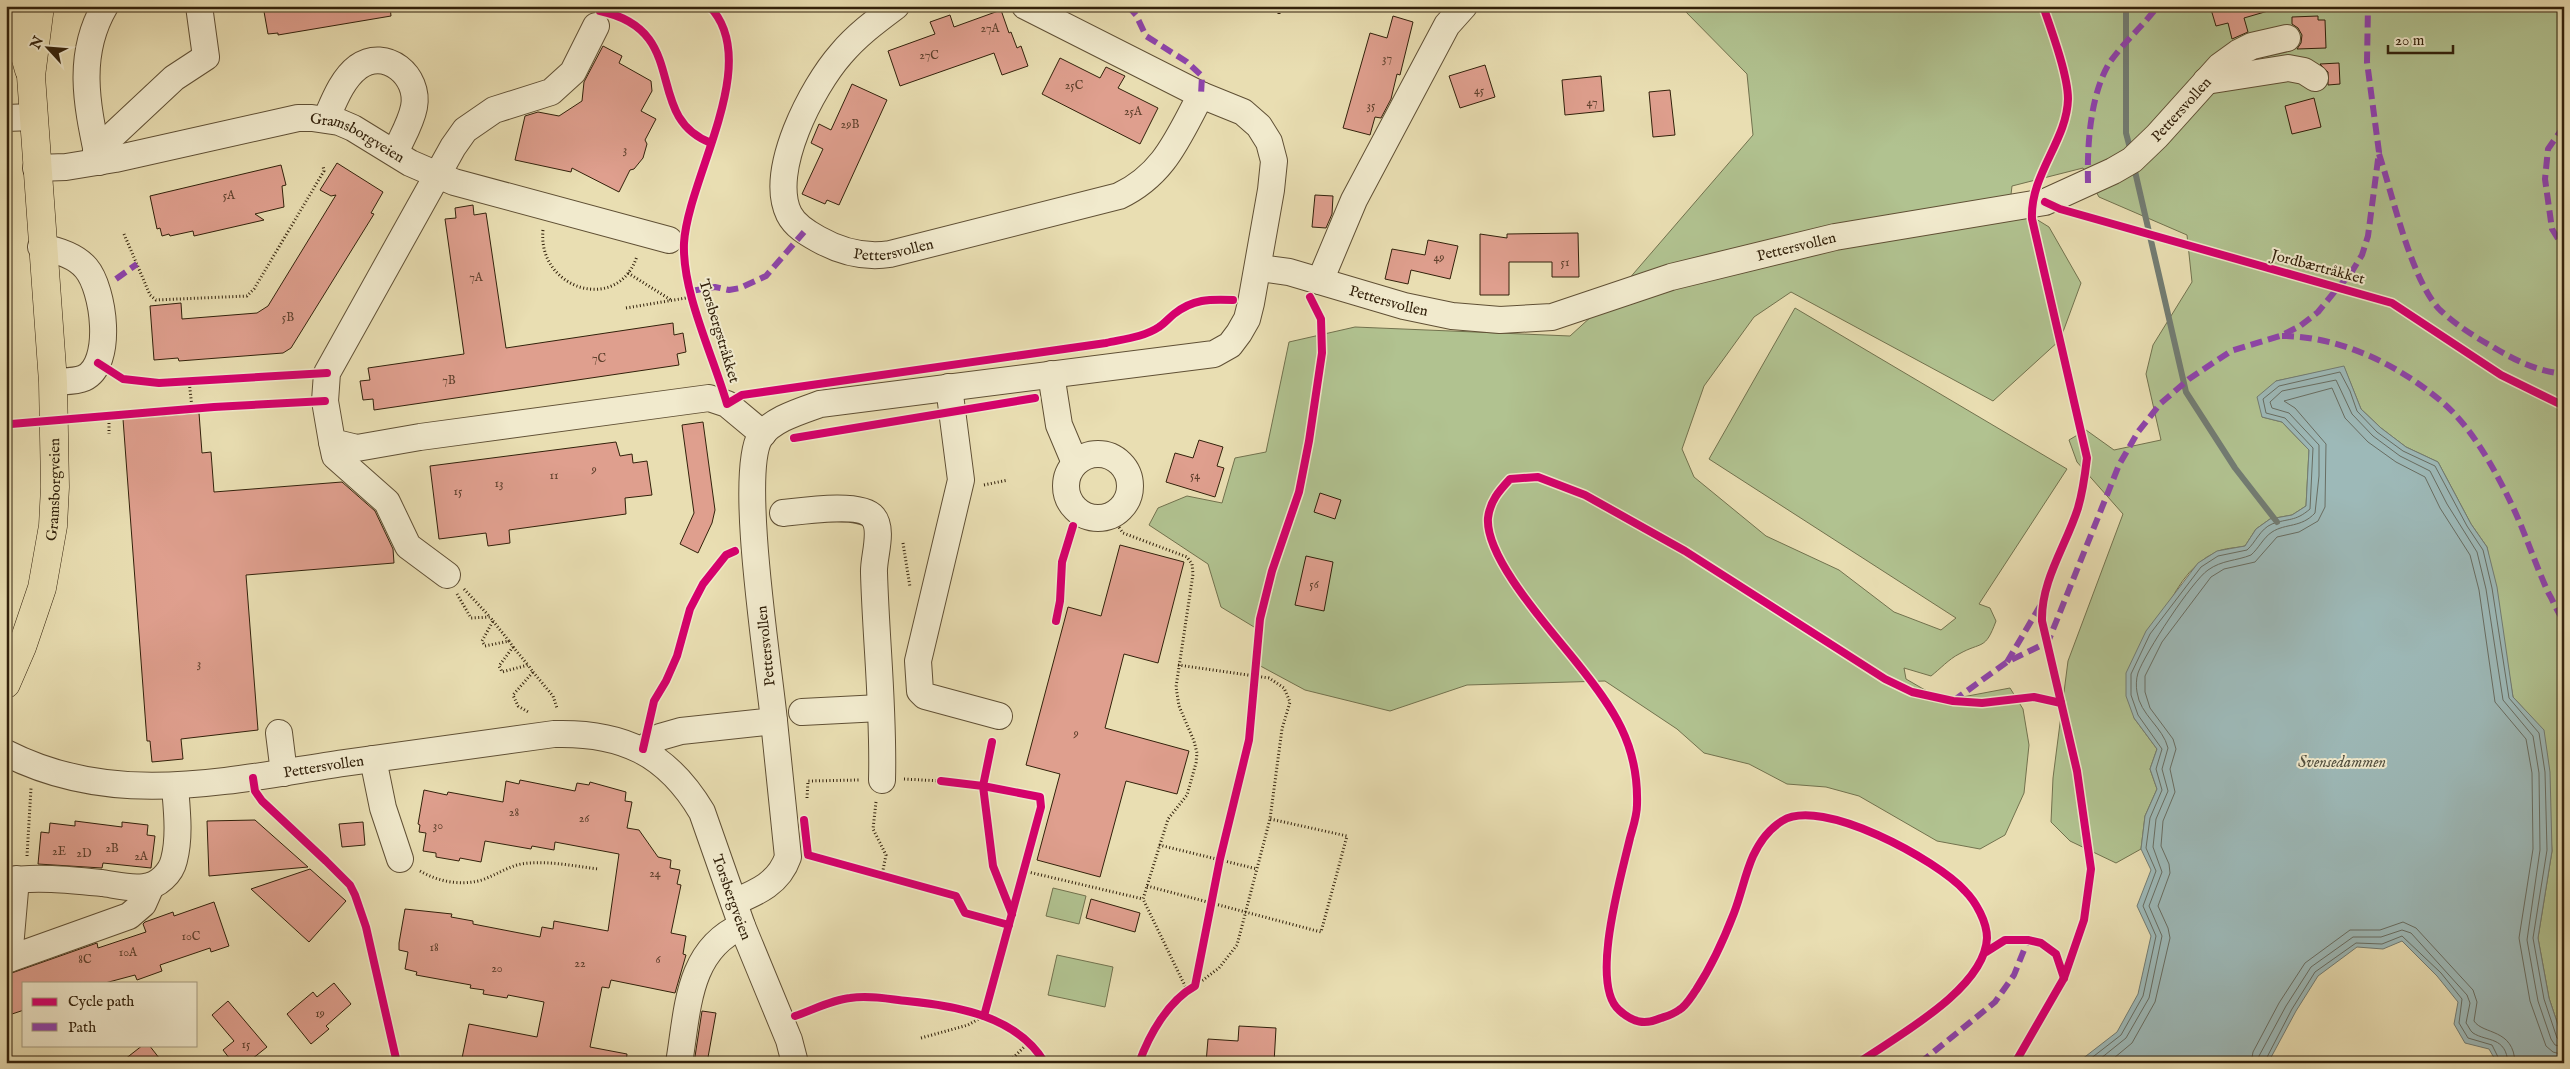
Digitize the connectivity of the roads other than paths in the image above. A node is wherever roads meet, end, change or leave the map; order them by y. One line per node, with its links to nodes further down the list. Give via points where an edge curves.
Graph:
1 (14, 6): 10 (main road, Gramsborgveien, via 18,35)
2 (40, 6): 10 (main road, Gramsborgveien)
3 (105, 6): 17 (street, via 92,38 86,86 87,110)
4 (199, 6): 17 (street, via 206,57 174,78)
5 (896, 6): 13 (street, Pettersvollen, via 868,26 840,54 819,84 798,128 784,177 785,202 796,223 804,232 850,253 866,256 890,254 1119,196 1137,188 1155,172 1173,147)
6 (1026, 6): 13 (street)
7 (1464, 6): 23 (street, via 1447,25 1354,200)
8 (596, 26): 19 (street, via 573,72 551,92 494,110 478,120 465,130)
9 (2288, 38): 12 (street, Pettersvollen, via 2252,46 2238,53)
10 (31, 76): 14 (main road, Gramsborgveien)
11 (2315, 78): 12 (street, via 2304,71 2288,68)
12 (2206, 81): 23 (street, Pettersvollen, via 2132,160 2045,202 1835,236 1671,277 1552,316 1500,320 1452,316 1404,306)
13 (1201, 95): 22 (street, via 1244,112 1259,126 1269,142 1274,161)
14 (19, 117): 18 (main road, Gramsborgveien)
15 (326, 119): 16 (street, Gramsborgveien, via 353,128); 16 (street, via 346,80 359,66 370,62 389,62 402,68 410,81 414,107); 17 (street, Gramsborgveien, via 298,118)
16 (395, 153): 19 (street, Gramsborgveien)
17 (98, 157): 18 (street, Gramsborgveien)
18 (36, 168): 21 (main road, Gramsborgveien)
19 (436, 175): 20 (street, Gramsborgveien); 28 (street, via 327,373 325,401)
20 (669, 240)
21 (41, 247): 25 (main road, Gramsborgveien); 25 (street, via 74,258 86,268 96,286 104,340 98,363 84,378)
22 (1259, 268): 23 (street, Pettersvollen); 24 (street, via 1247,319 1240,334 1223,350 1192,358)
23 (1320, 281)
24 (1052, 374): 26 (street); 29 (street, via 1059,425)
25 (53, 382): 32 (main road, Gramsborgveien, via 55,487 48,558 32,620)
26 (949, 387): 27 (street, via 820,404 782,419); 35 (street, via 961,480 918,661 920,691 925,696)
27 (763, 434): 28 (street, via 727,404 709,398 357,448); 36 (street, Pettersvollen, via 752,465 754,531)
28 (332, 442): 31 (street, via 335,456 387,502 408,546)
29 (1076, 463): 29 (street, via 1094,454 1104,454 1122,464 1129,478 1130,493 1120,511 1097,519 1076,511 1070,502 1066,482)
30 (783, 513): 33 (street, via 851,510 867,512 874,518 878,528 874,572)
31 (447, 575)
32 (6, 684)
33 (880, 708): 34 (street); 42 (street)
34 (802, 712)
35 (1000, 716)
36 (774, 721): 38 (street, via 681,731 660,737); 47 (street, Pettersvollen, via 788,857 784,869)
37 (279, 734): 41 (street)
38 (643, 750): 40 (street, Pettersvollen, via 616,739 579,733); 47 (street, Torsbergveien, via 669,770 697,804 711,834)
39 (6, 753): 43 (street, Pettersvollen, via 34,766 80,779 126,787)
40 (373, 759): 41 (street, Pettersvollen); 44 (street, via 383,808)
41 (284, 773): 43 (street, Pettersvollen)
42 (880, 780)
43 (175, 787): 46 (street, via 174,861 165,876)
44 (400, 859)
45 (15, 880): 46 (street, via 103,883 132,888); 48 (street)
46 (151, 886): 48 (street, via 143,904 129,916)
47 (738, 914): 49 (street, Torsbergveien); 50 (street, Pettersvollen, via 702,958)
48 (7, 959)
49 (795, 1062)
50 (679, 1063)

